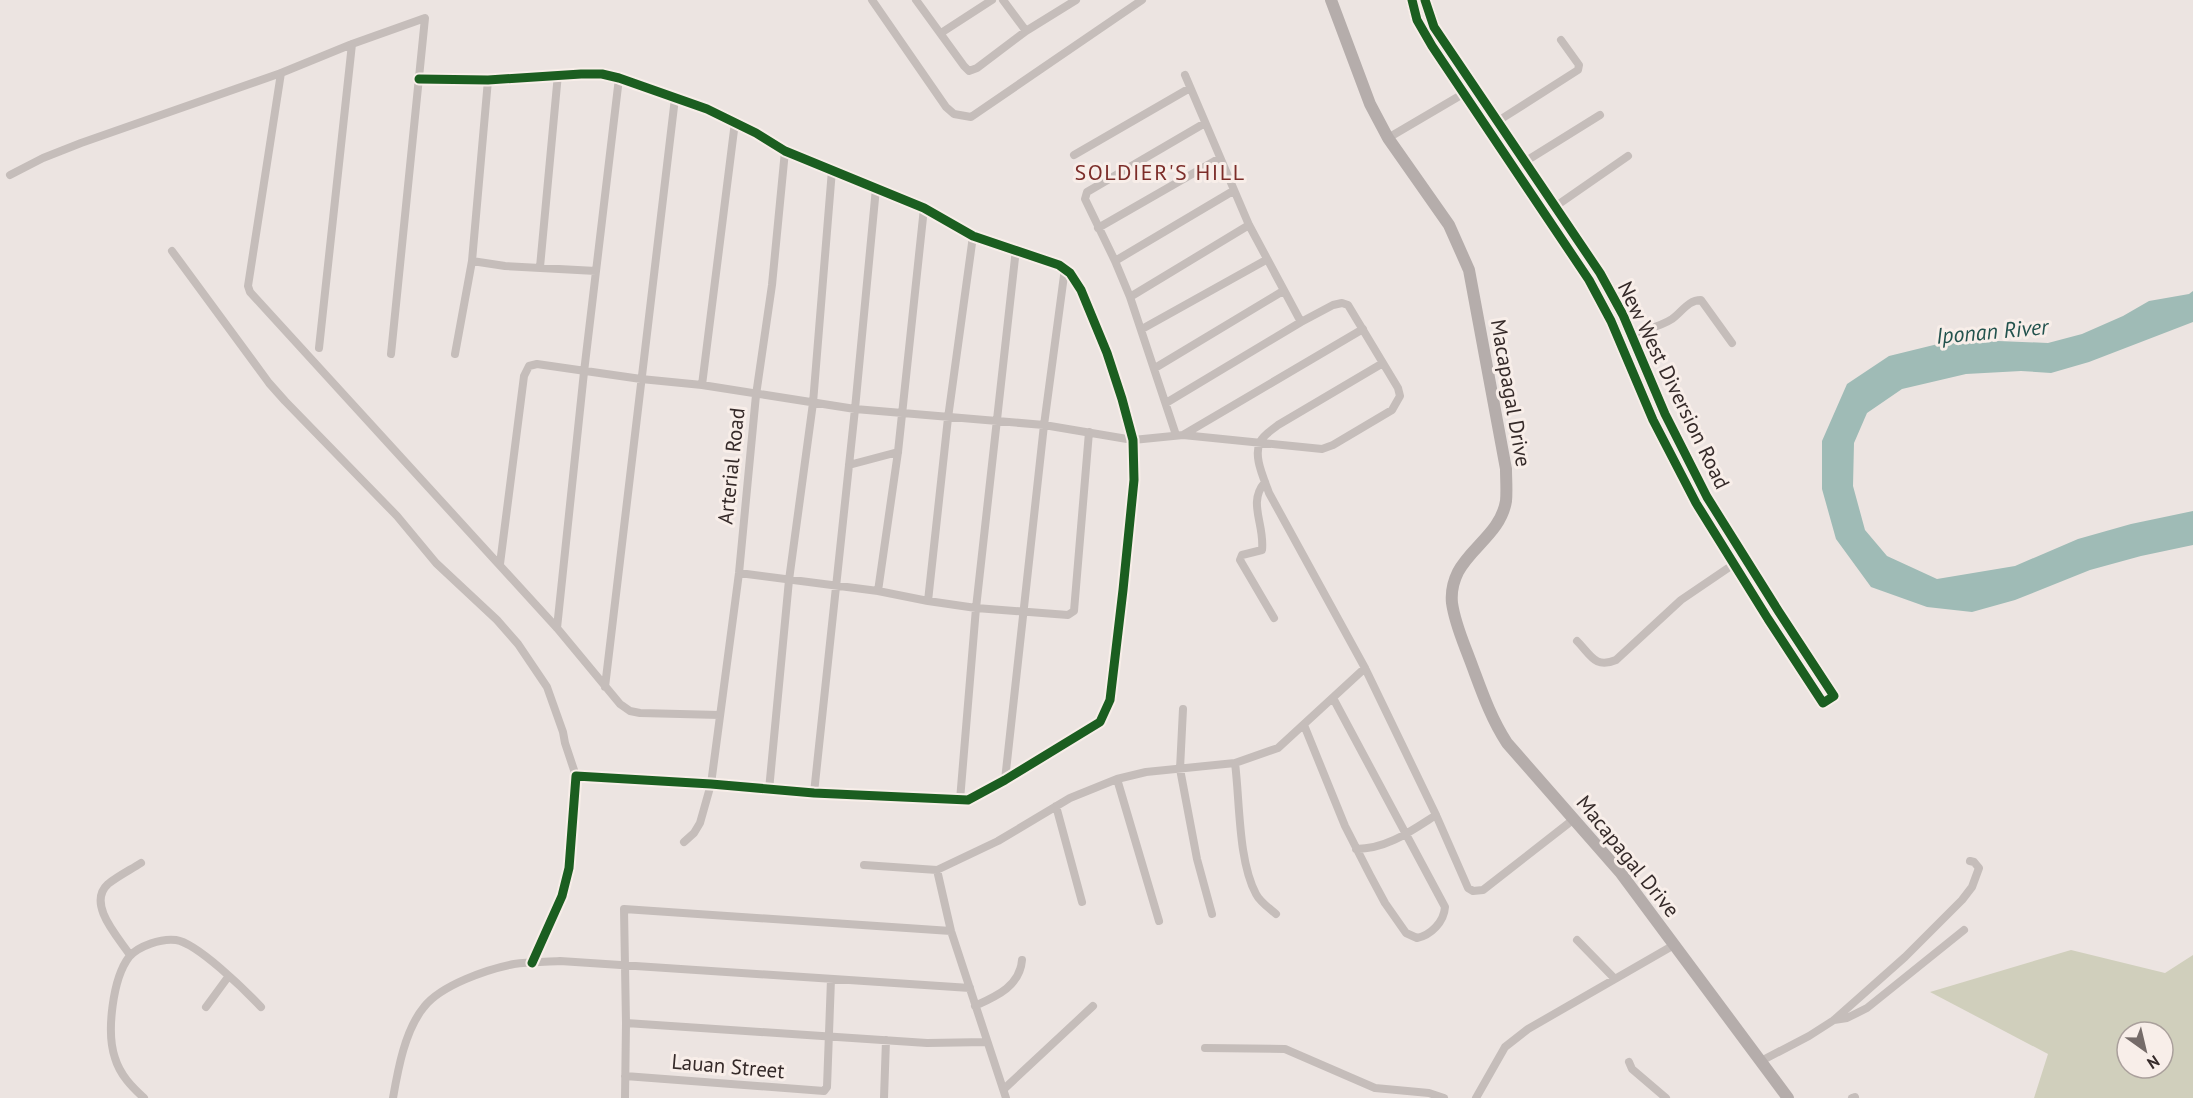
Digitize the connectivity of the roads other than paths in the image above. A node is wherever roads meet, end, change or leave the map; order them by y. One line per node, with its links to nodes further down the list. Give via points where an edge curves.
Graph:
1 (872, 0): 6 (street, via 946,107 961,117 971,117)
2 (916, 0): 12 (street)
3 (992, 0): 12 (street)
4 (1003, 0): 11 (street)
5 (1076, 0): 10 (street)
6 (1142, 0)
7 (1331, 0): 28 (street, Macapagal Drive, via 1370,104)
8 (1412, 0): 22 (street, New West Diversion Road, via 1423,33)
9 (1425, 0): 22 (street, New West Diversion Road, via 1434,27)
10 (1062, 4): 11 (street)
11 (1026, 31): 12 (street, via 969,71)
12 (941, 33)
13 (1561, 40): 25 (street, via 1579,65 1578,70)
14 (352, 44): 15 (street); 19 (street, via 425,18); 58 (street)
15 (281, 74): 35 (street, via 81,143); 81 (street, via 250,292)
16 (558, 74): 18 (street); 20 (street); 48 (street)
17 (1185, 75): 21 (street)
18 (620, 78): 23 (street); 50 (street)
19 (419, 79): 20 (street); 59 (street)
20 (488, 80): 46 (street)
21 (1190, 88): 27 (street); 30 (street)
22 (1469, 90): 25 (street, New West Diversion Road); 28 (street); 82 (street, New West Diversion Road, via 1594,288 1676,464)
23 (675, 98): 26 (street); 64 (street)
24 (1600, 115): 33 (street)
25 (1498, 121): 33 (street, New West Diversion Road)
26 (735, 122): 29 (street); 65 (street)
27 (1205, 123): 32 (street); 41 (street, via 1088,192 1084,199)
28 (1388, 138): 110 (street, Macapagal Drive, via 1449,225 1469,270 1506,469 1506,501 1500,519 1466,560 1452,587 1456,624 1498,729)
29 (785, 151): 34 (street); 66 (street, Arterial Road)
30 (1074, 155)
31 (1628, 156): 38 (street)
32 (1220, 158): 37 (street); 41 (street)
33 (1526, 161): 38 (street, New West Diversion Road)
34 (832, 170): 36 (street); 67 (street)
35 (10, 175)
36 (876, 188): 39 (street); 69 (street)
37 (1233, 191): 40 (street); 47 (street)
38 (1556, 206): 56 (street, New West Diversion Road, via 1600,273)
39 (924, 208): 42 (street); 70 (street)
40 (1249, 225): 45 (street); 52 (street)
41 (1098, 228): 47 (street)
42 (974, 236): 43 (street); 71 (street)
43 (1016, 249): 49 (street); 72 (street)
44 (172, 251): 101 (street, via 269,383 397,516 436,563 518,644 547,687)
45 (1266, 260): 51 (street); 54 (street)
46 (472, 261): 48 (street); 60 (street)
47 (1115, 261): 52 (street)
48 (540, 267): 50 (street)
49 (1065, 268): 73 (street); 76 (street, via 1081,290 1107,353)
50 (596, 271): 63 (street)
51 (1283, 291): 53 (street); 62 (street)
52 (1130, 297): 54 (street)
53 (1301, 322): 55 (street, via 1342,303 1348,305); 68 (street)
54 (1142, 329): 62 (street)
55 (1362, 329): 61 (street); 75 (street)
56 (1630, 335): 57 (street, via 1664,323 1690,302 1701,300); 82 (street, New West Diversion Road, via 1707,497 1828,699)
57 (1732, 343)
58 (319, 348)
59 (391, 354)
60 (455, 354)
61 (1383, 363): 77 (street, via 1278,425); 77 (street, via 1400,396 1392,410 1328,448)
62 (1155, 368): 68 (street)
63 (584, 372): 64 (street); 81 (street, via 537,364 529,366 524,376); 91 (street)
64 (641, 379): 65 (street); 94 (street)
65 (702, 385): 66 (street)
66 (756, 395): 67 (street); 83 (street, Arterial Road)
67 (813, 403): 69 (street); 84 (street)
68 (1166, 403): 75 (street)
69 (855, 410): 70 (street); 79 (street)
70 (902, 414): 71 (street); 78 (street)
71 (948, 418): 72 (street); 87 (street)
72 (996, 421): 73 (street); 88 (street)
73 (1044, 425): 74 (street); 89 (street)
74 (1089, 432): 76 (street); 89 (street, via 1074,611 1068,615)
75 (1179, 435): 76 (street); 77 (street)
76 (1133, 440): 103 (street, via 1134,480 1124,590 1105,714 1084,733)
77 (1259, 443): 80 (street, via 1259,466)
78 (898, 452): 79 (street); 86 (street)
79 (849, 465): 85 (street)
80 (1265, 482): 90 (street, via 1256,496 1262,550 1242,555 1240,560); 93 (street)
81 (500, 564): 91 (street)
82 (1734, 564): 92 (street, via 1681,600 1616,660 1596,662)
83 (739, 573): 84 (street); 97 (street, Arterial Road)
84 (789, 580): 85 (street); 105 (street)
85 (836, 587): 86 (street); 106 (street)
86 (878, 591): 87 (street)
87 (928, 601): 88 (street)
88 (976, 608): 89 (street); 107 (street)
89 (1024, 612): 103 (street)
90 (1274, 618)
91 (557, 627): 94 (street)
92 (1577, 641)
93 (1365, 668): 95 (street); 109 (street)
94 (605, 687): 97 (street, via 630,711)
95 (1333, 698): 98 (street); 111 (street)
96 (1183, 709): 100 (street)
97 (720, 715): 104 (street, Arterial Road)
98 (1304, 725): 99 (street, via 1278,748); 113 (street)
99 (1235, 763): 100 (street); 120 (street, via 1250,879 1257,897)
100 (1180, 769): 102 (street); 119 (street)
101 (576, 776): 104 (street); 128 (street, via 569,868 562,896)
102 (1116, 779): 108 (street); 121 (street)
103 (1005, 780): 107 (street, via 968,800)
104 (711, 784): 105 (street); 112 (street, Arterial Road, via 700,823)
105 (769, 790): 106 (street)
106 (814, 793): 107 (street)
107 (960, 800)
108 (1056, 806): 117 (street, via 998,841); 118 (street)
109 (1436, 815): 110 (street, via 1465,883 1478,892); 111 (street)
110 (1574, 819): 125 (street, Macapagal Drive)
111 (1404, 835): 113 (street, via 1377,848); 113 (street, via 1445,907 1438,925 1423,937 1406,933)
112 (684, 842)
113 (1356, 849)
114 (1970, 861): 138 (street, via 1978,872 1962,900)
115 (141, 863): 126 (street, via 108,884 101,894 104,916)
116 (864, 865): 117 (street)
117 (937, 870): 123 (street)
118 (1082, 902)
119 (1212, 914)
120 (1275, 915)
121 (1159, 921)
122 (1964, 930): 138 (street, via 1867,1008)
123 (951, 931): 129 (street, via 624,909); 133 (street)
124 (1577, 939): 132 (street)
125 (1674, 945): 132 (street); 144 (street, Macapagal Drive)
126 (130, 955): 130 (street, via 159,941 176,940 191,946); 148 (street, via 115,994 111,1038 115,1059 129,1084)
127 (1022, 960): 134 (street, via 1019,976 1011,986)
128 (532, 963): 129 (street); 149 (street, via 493,969 457,984 424,1007 411,1028)
129 (625, 966): 131 (street); 139 (street)
130 (228, 976): 136 (street); 137 (street)
131 (831, 979): 133 (street); 140 (street)
132 (1615, 979): 153 (street, via 1528,1029 1505,1047)
133 (970, 988): 134 (street)
134 (975, 1006): 142 (street)
135 (1093, 1006): 147 (street)
136 (206, 1007)
137 (261, 1007)
138 (1834, 1020): 144 (street)
139 (626, 1023): 140 (street); 146 (street)
140 (830, 1037): 141 (street); 146 (street, Lauan Street, via 824,1090)
141 (886, 1040): 142 (street); 151 (street)
142 (987, 1042): 147 (street)
143 (1205, 1048): 152 (street, via 1286,1049 1375,1088)
144 (1761, 1061): 155 (street, Macapagal Drive)
145 (1629, 1062): 154 (street)
146 (625, 1076): 150 (street)
147 (1005, 1094)
148 (144, 1098)
149 (393, 1098)
150 (625, 1098)
151 (884, 1098)
152 (1444, 1098)
153 (1476, 1098)
154 (1666, 1098)
155 (1788, 1098)

